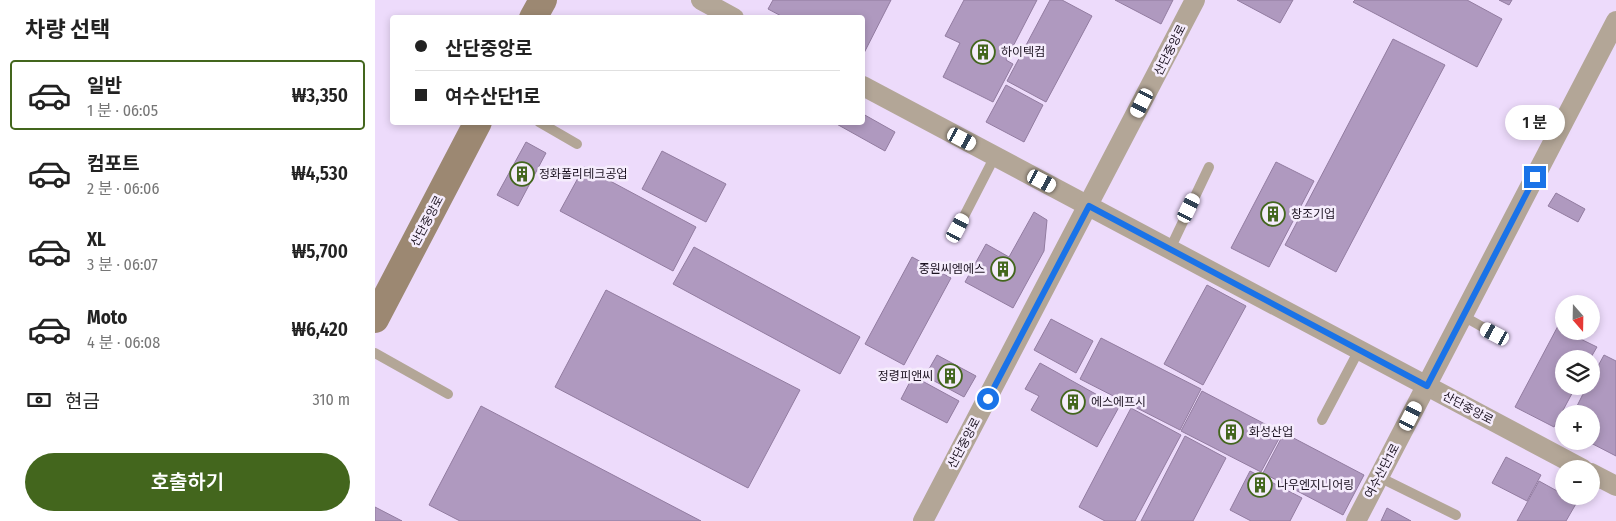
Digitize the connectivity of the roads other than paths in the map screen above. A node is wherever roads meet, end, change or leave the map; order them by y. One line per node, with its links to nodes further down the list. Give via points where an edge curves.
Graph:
1 (543, 0): 4 (street)
2 (701, 0): 5 (street)
3 (1195, 0): 13 (street, 산단중앙로)
4 (535, 15)
5 (728, 15)
6 (1616, 21): 16 (street, 여수산단1로)
7 (865, 87): 11 (street, 산단중앙로)
8 (476, 125): 17 (street, 산단중앙로)
9 (544, 125): 10 (lane)
10 (577, 144)
11 (995, 156): 13 (street, 산단중앙로); 14 (lane)
12 (1209, 167): 15 (lane)
13 (1089, 206): 15 (street, 산단중앙로); 29 (street, 산단중앙로)
14 (958, 228)
15 (1170, 249): 19 (street, 산단중앙로)
16 (1463, 316): 18 (lane); 21 (street, 여수산단1로)
17 (375, 319)
18 (1495, 334)
19 (1359, 350): 21 (street, 산단중앙로); 23 (lane)
20 (375, 353): 22 (lane)
21 (1427, 386): 24 (street, 산단중앙로); 25 (street, 여수산단1로)
22 (448, 394)
23 (1322, 420)
24 (1566, 460)
25 (1379, 477): 28 (lane); 30 (street, 여수산단1로)
26 (1600, 478): 27 (street)
27 (1616, 486)
28 (1456, 516)
29 (923, 521)
30 (1356, 521)

